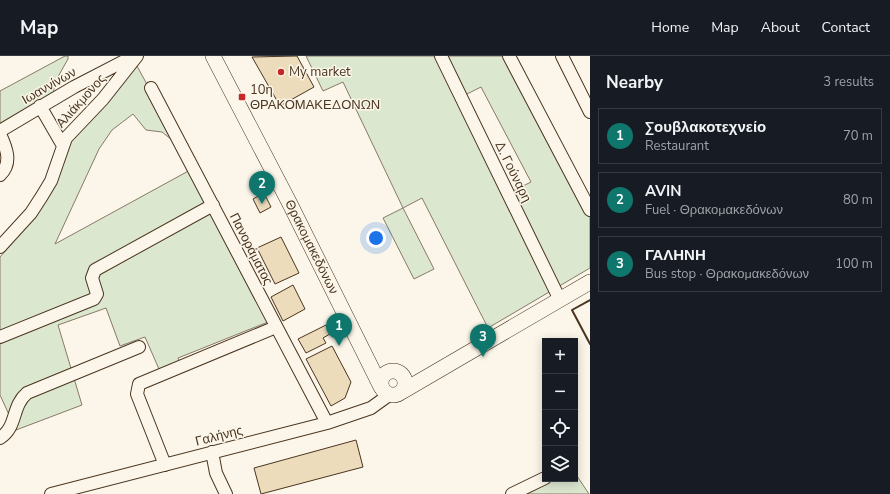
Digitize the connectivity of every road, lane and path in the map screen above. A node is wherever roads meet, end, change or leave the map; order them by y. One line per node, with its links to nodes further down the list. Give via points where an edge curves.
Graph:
1 (136, 56): 8 (street, Ιωαννίνων); 12 (street, Αλιάκμονος, via 95,107 72,129)
2 (213, 56): 22 (main road, Θρακομακεδόνων)
3 (441, 56): 18 (street, Δ. Γούναρη)
4 (509, 56): 15 (street)
5 (562, 56): 7 (street)
6 (151, 88): 14 (street, Πανοράματος)
7 (585, 92): 9 (street)
8 (40, 106): 10 (street, Ιωαννίνων); 12 (street)
9 (590, 112)
10 (0, 131)
11 (0, 134): 13 (street, via 8,152 5,170)
12 (62, 144): 16 (street, Αλιάκμονος, via 51,181 42,196 31,213)
13 (0, 175)
14 (213, 205): 19 (street, Πανοράματος); 20 (street, via 95,270 92,278 97,294 94,299)
15 (590, 210)
16 (0, 247)
17 (590, 282): 18 (main road)
18 (560, 300): 23 (main road)
19 (276, 327): 26 (street, Πανοράματος); 29 (street, via 139,384 137,394)
20 (0, 337)
21 (139, 347): 27 (street, via 27,394 19,402 8,432)
22 (364, 353): 24 (main road, Θρακομακεδόνων); 25 (main road, Θρακομακεδόνων)
23 (444, 366): 24 (main road, via 419,373); 25 (main road)
24 (395, 372): 25 (main road, via 383,376); 25 (main road, via 405,384)
25 (391, 391): 26 (street, Γαλήνης, via 371,408)
26 (327, 423): 28 (street, Γαλήνης)
27 (0, 438)
28 (212, 452): 29 (street, Γαλήνης); 32 (street, via 216,473)
29 (165, 465): 31 (street, Γαλήνης)
30 (542, 479): 33 (street)
31 (51, 494)
32 (226, 494)
33 (512, 494)

